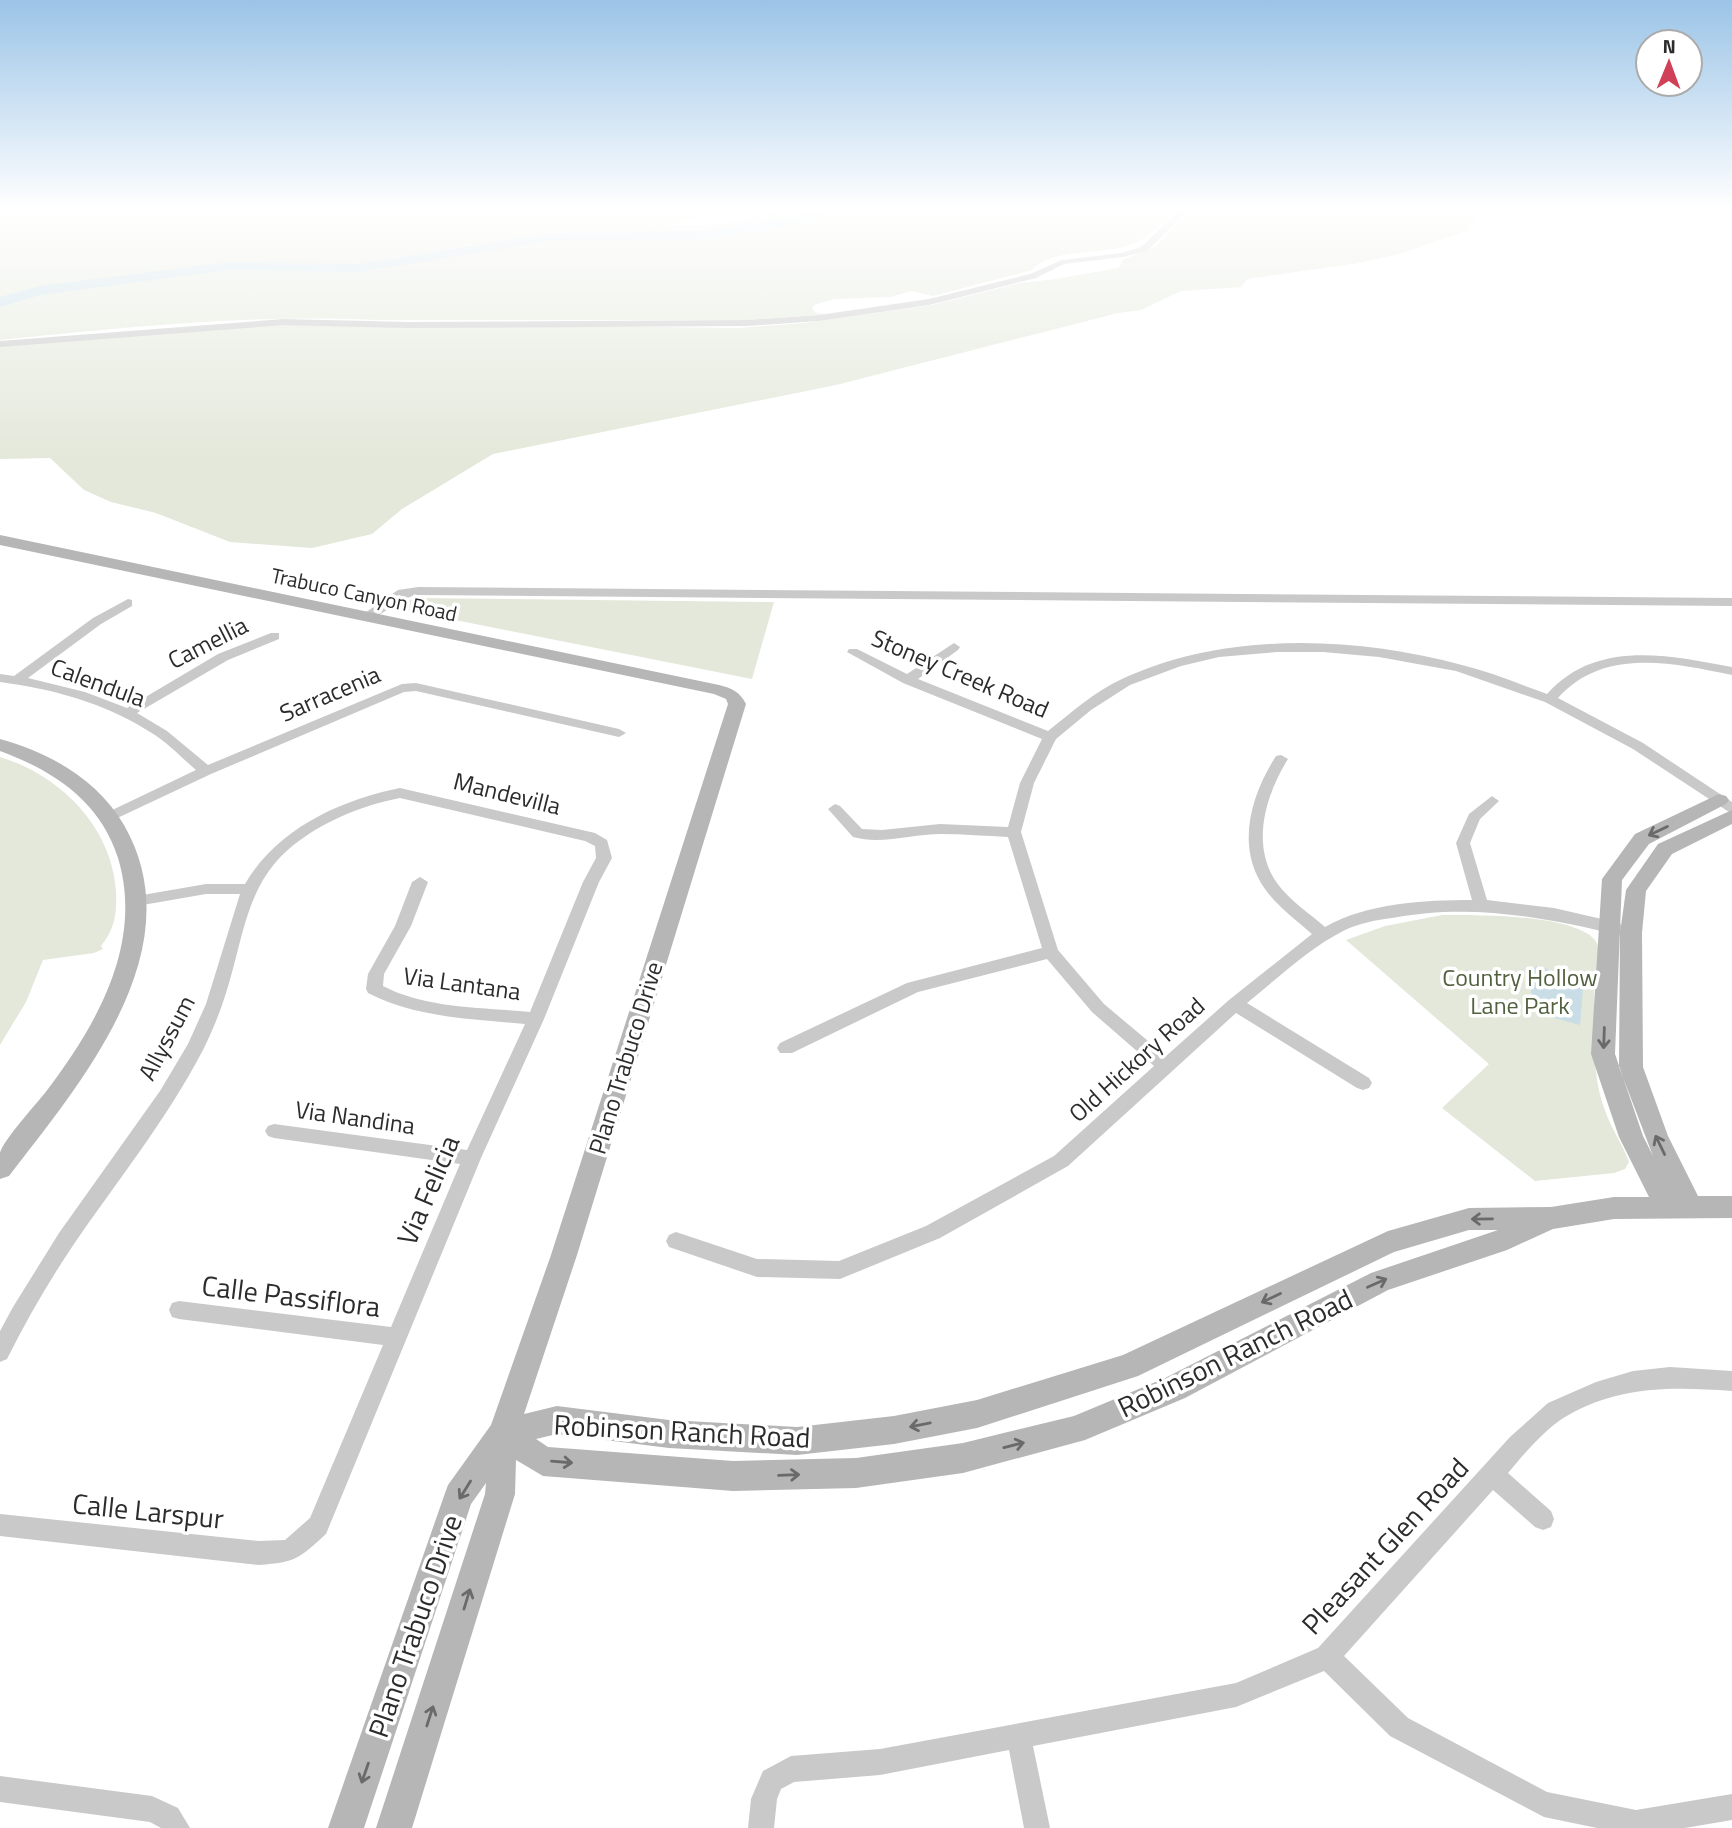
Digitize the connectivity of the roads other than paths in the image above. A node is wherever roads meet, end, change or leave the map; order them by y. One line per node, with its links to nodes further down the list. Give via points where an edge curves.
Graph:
1 (964, 293): 2 (street, via 818,318 747,323 284,322)
2 (0, 344)
3 (0, 540): 6 (street, Trabuco Canyon Road)
4 (1732, 602): 6 (street, via 418,591 402,593)
5 (128, 603): 12 (street)
6 (365, 617): 14 (street, Trabuco Canyon Road)
7 (275, 636): 16 (street, Camellia, via 223,657)
8 (954, 647): 13 (street)
9 (853, 652): 13 (street, Stoney Creek Road)
10 (1732, 671): 15 (street, via 1685,661 1603,664 1574,675)
11 (0, 678): 12 (street, Calendula)
12 (17, 680): 16 (street, Calendula, via 63,690)
13 (908, 680): 18 (street, Stoney Creek Road)
14 (719, 690): 53 (street, Plano Trabuco Drive, via 733,696 737,707)
15 (1550, 699): 18 (street, via 1459,668 1379,653 1265,649 1219,653 1125,681); 24 (street, via 1639,746)
16 (126, 714): 21 (street, Calendula, via 156,730)
17 (619, 733): 21 (street, Sarracenia, via 409,687)
18 (1050, 737): 27 (street, via 1027,783)
19 (0, 745): 26 (street, via 68,777 93,794)
20 (1281, 759): 35 (street, via 1267,779 1255,817 1255,844 1268,883)
21 (206, 771): 26 (street, Sarracenia)
22 (400, 793): 28 (street, Mandevilla, via 590,837); 30 (street, Allyssum, via 347,810 291,841 272,856)
23 (1492, 801): 32 (street, via 1474,817 1463,843)
24 (1728, 808): 33 (street, one-way to 33, via 1642,839 1612,879); 34 (street, via 1665,849 1636,890)
25 (835, 809): 27 (street, via 859,834 940,829)
26 (111, 816): 31 (street, via 130,854)
27 (1014, 832): 36 (street)
28 (602, 844): 38 (street, Via Felicia, via 604,858)
29 (420, 882): 38 (street, Via Lantana, via 403,926 376,974 374,989 389,999)
30 (248, 890): 31 (street, via 197,889); 51 (street, Allyssum, via 218,994 189,1059 35,1286)
31 (137, 901): 44 (street, via 132,944 112,1006 65,1084)
32 (1481, 905): 33 (street, Old Hickory Road); 35 (street, Old Hickory Road, via 1386,911)
33 (1608, 925): 34 (street, Old Hickory Road); 45 (street, one-way to 45, via 1603,1054 1631,1138)
34 (1631, 933): 45 (street, one-way to 34, via 1631,1067)
35 (1323, 935): 37 (street, Old Hickory Road)
36 (1051, 952): 39 (street, via 914,987); 40 (street, via 1098,1008)
37 (1235, 1004): 40 (street, Old Hickory Road); 41 (street)
38 (536, 1019): 43 (street, Via Felicia)
39 (786, 1048)
40 (1167, 1067): 48 (street, Old Hickory Road, via 1061,1161 933,1232 840,1270 757,1268)
41 (1363, 1083)
42 (274, 1131): 43 (street, Via Nandina)
43 (472, 1158): 50 (street, Via Felicia)
44 (0, 1169)
45 (1679, 1207): 46 (street, Robinson Ranch Road); 47 (street, Robinson Ranch Road, via 1614,1209)
46 (1732, 1207)
47 (1551, 1218): 53 (street, Robinson Ranch Road, one-way to 53, via 1469,1219 1388,1242 1128,1367 977,1415 797,1441 669,1434 557,1420); 53 (street, Robinson Ranch Road, one-way to 47, via 542,1461 733,1476 856,1473 963,1458 1075,1430 1175,1388 1380,1281 1498,1242)
48 (676, 1241)
49 (179, 1310): 50 (street, Calle Passiflora)
50 (397, 1337): 57 (street, Via Felicia, via 318,1526)
51 (0, 1352)
52 (1732, 1381): 54 (street, Pleasant Glen Road, via 1670,1377 1596,1392 1556,1410)
53 (503, 1433): 63 (street, Plano Trabuco Drive, one-way to 63, via 459,1496); 64 (street, Plano Trabuco Drive, one-way to 53, via 500,1494)
54 (1492, 1474): 55 (street); 58 (street, Pleasant Glen Road)
55 (1543, 1519)
56 (0, 1525): 57 (street, Calle Larspur, via 259,1553)
57 (290, 1551)
58 (1327, 1657): 59 (street, Pleasant Glen Road, via 1236,1695); 61 (street, via 1399,1727 1544,1804 1636,1823)
59 (1019, 1737): 65 (street, Pleasant Glen Road, via 880,1762 791,1769 772,1780 764,1799); 66 (street)
60 (0, 1789): 62 (street, via 152,1809 169,1817)
61 (1732, 1807)
62 (176, 1827)
63 (346, 1828)
64 (394, 1828)
65 (761, 1828)
66 (1037, 1828)

